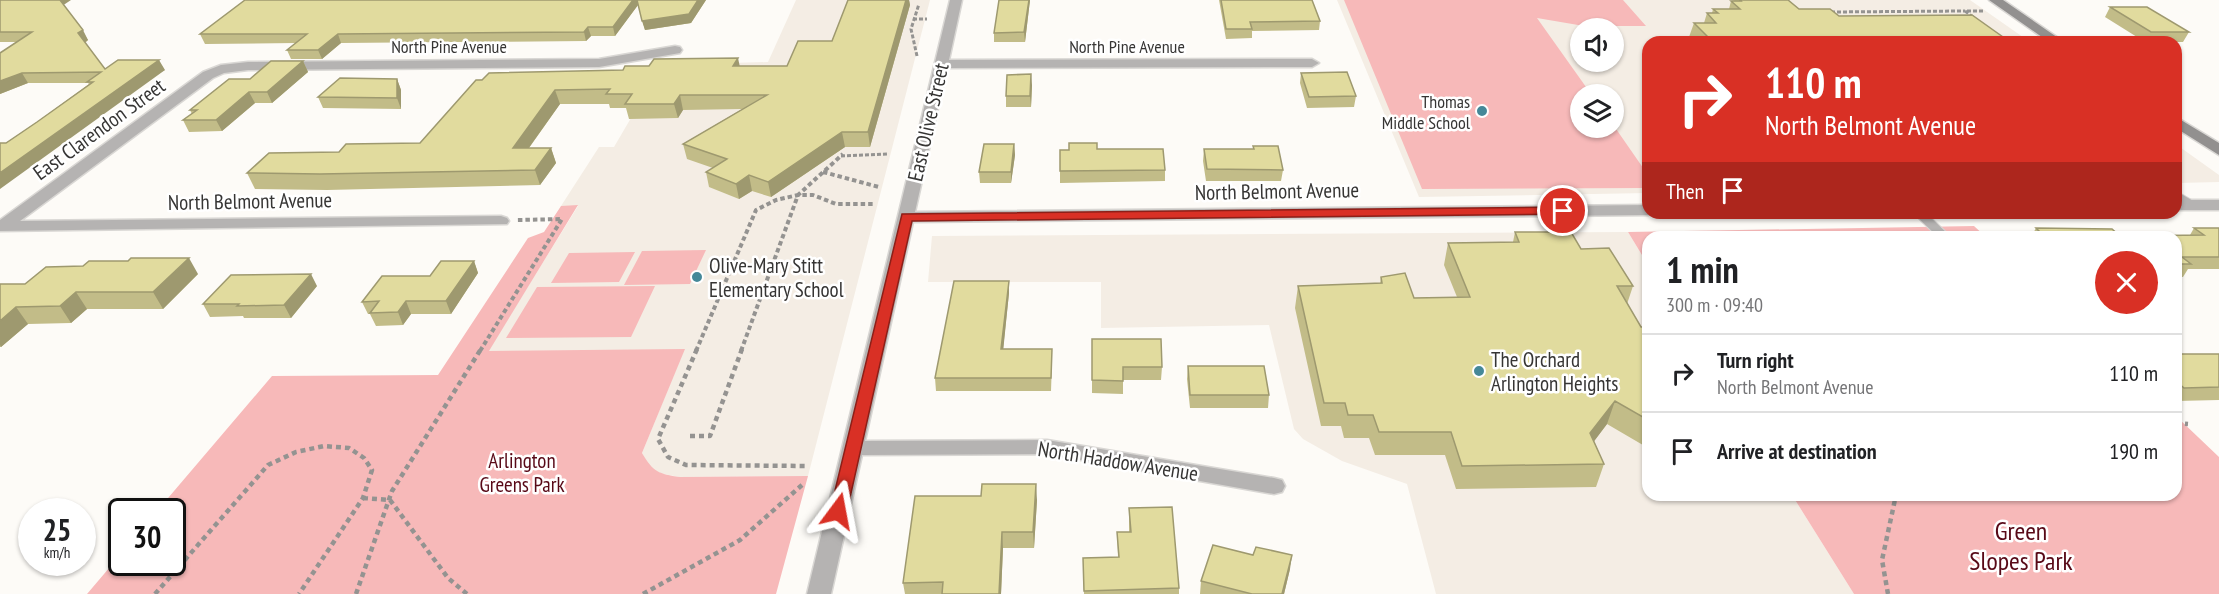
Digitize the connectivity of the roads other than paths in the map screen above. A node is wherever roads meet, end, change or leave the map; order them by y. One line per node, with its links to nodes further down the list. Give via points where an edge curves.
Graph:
1 (956, 0): 6 (street, East Olive Street)
2 (1995, 0): 3 (street)
3 (2049, 36)
4 (675, 50): 7 (street, North Pine Avenue, via 599,63)
5 (1312, 63): 6 (street, North Pine Avenue)
6 (942, 64): 13 (street, East Olive Street)
7 (221, 69): 16 (street, East Clarendon Street)
8 (2182, 125): 9 (street)
9 (2219, 150)
10 (2184, 205): 11 (street)
11 (2219, 205)
12 (1642, 210): 13 (street, North Belmont Avenue)
13 (906, 217): 18 (street, East Olive Street)
14 (1926, 219): 17 (lane)
15 (501, 221): 16 (street, North Belmont Avenue)
16 (1, 226)
17 (1938, 231)
18 (853, 448): 19 (street, North Haddow Avenue, via 1047,447); 20 (street, East Olive Street)
19 (1274, 486)
20 (819, 594)

